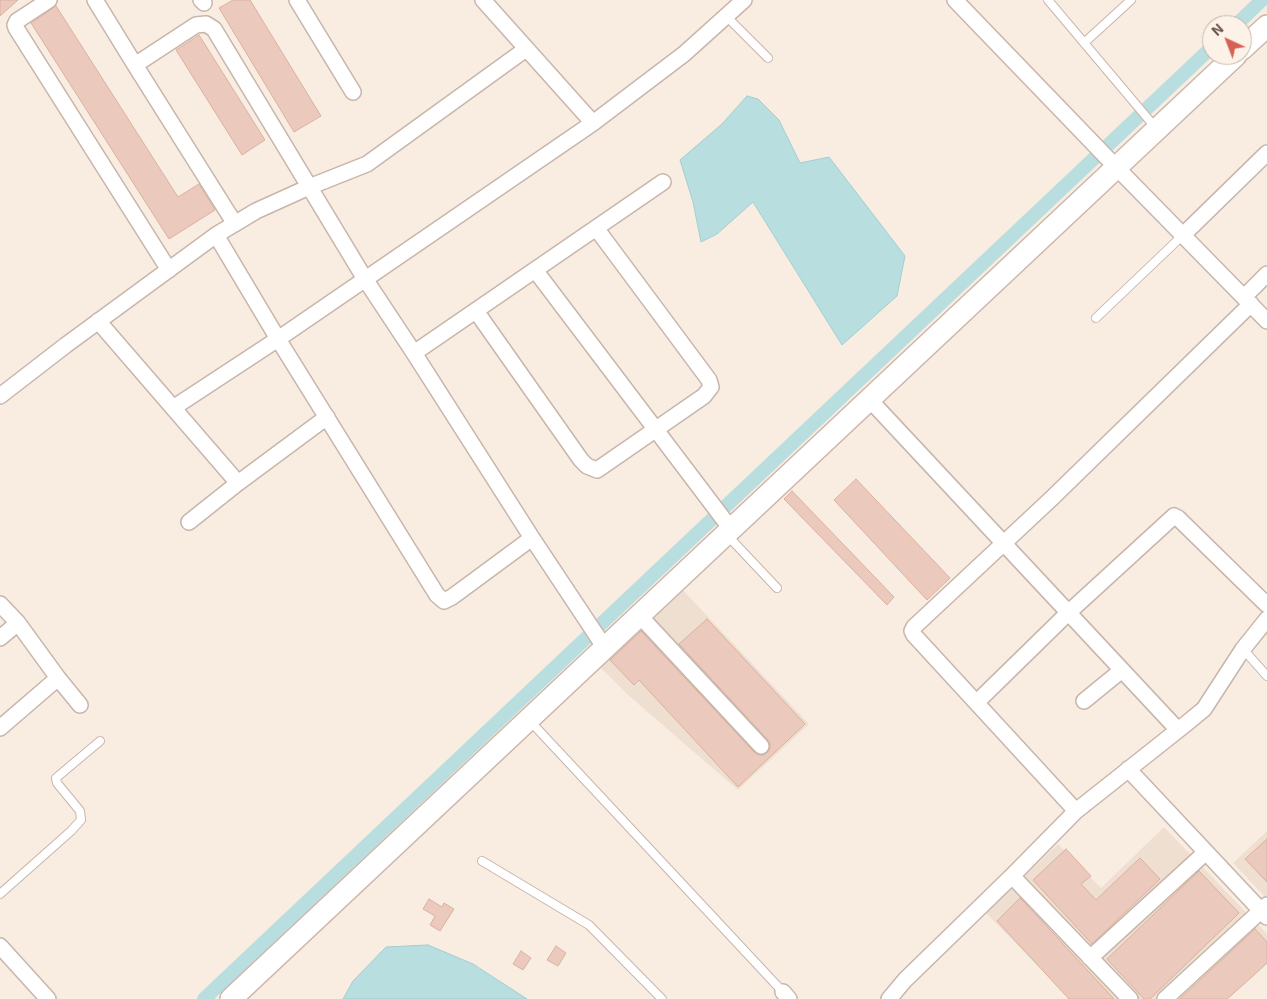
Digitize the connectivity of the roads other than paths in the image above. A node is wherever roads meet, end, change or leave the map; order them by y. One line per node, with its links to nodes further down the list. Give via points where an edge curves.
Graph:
1 (49, 0): 28 (street, via 17,21 16,28)
2 (95, 0): 15 (street)
3 (297, 0): 17 (street)
4 (483, 0): 13 (street)
5 (744, 0): 9 (street)
6 (955, 0): 21 (street)
7 (1048, 0): 12 (lane)
8 (1131, 0): 12 (lane)
9 (726, 16): 14 (lane); 18 (street, via 684,54)
10 (1265, 32): 11 (street)
11 (1252, 42)
12 (1084, 43): 19 (lane)
13 (526, 49): 18 (street); 23 (street, via 367,164)
14 (768, 58)
15 (135, 65): 23 (street, via 196,25 206,24 214,29); 24 (street)
16 (1224, 65): 19 (street)
17 (353, 92)
18 (592, 123): 31 (street)
19 (1152, 124): 21 (street)
20 (1267, 153): 27 (street)
21 (1114, 165): 27 (street); 40 (street)
22 (663, 182): 25 (street)
23 (309, 187): 24 (street); 31 (street)
24 (235, 224): 26 (street)
25 (596, 228): 29 (street); 43 (street, via 709,380 711,387 704,396)
26 (216, 236): 28 (street); 37 (street)
27 (1182, 236): 32 (street); 34 (lane)
28 (169, 270): 35 (street)
29 (535, 270): 33 (street); 43 (street)
30 (1267, 274): 32 (street)
31 (365, 279): 37 (street); 38 (street)
32 (1248, 300): 36 (street); 48 (street)
33 (476, 311): 38 (street); 43 (street, via 587,466 597,470)
34 (1096, 318)
35 (98, 321): 39 (street); 41 (street)
36 (1267, 321)
37 (278, 339): 41 (street); 42 (street)
38 (414, 353): 47 (street)
39 (0, 396)
40 (869, 399): 46 (street); 48 (street)
41 (172, 408): 44 (street)
42 (326, 417): 44 (street); 47 (street, via 437,595 444,601)
43 (655, 430): 46 (street)
44 (238, 483): 45 (street)
45 (189, 522)
46 (727, 528): 49 (lane); 53 (street)
47 (532, 538): 57 (street)
48 (1004, 544): 52 (street); 63 (street, via 912,631)
49 (777, 588)
50 (0, 604): 55 (street)
51 (1267, 605): 52 (street, via 1174,516)
52 (1068, 613): 59 (street); 63 (street)
53 (639, 615): 57 (street); 69 (street)
54 (1267, 619): 58 (street)
55 (18, 623): 56 (street); 61 (street)
56 (0, 638)
57 (598, 638): 65 (street)
58 (1243, 649): 60 (lane); 67 (street, via 1204,709)
59 (1122, 670): 62 (street); 67 (street)
60 (1267, 676)
61 (58, 678): 64 (street); 66 (street)
62 (1084, 701)
63 (977, 702): 71 (street)
64 (80, 705)
65 (529, 719): 79 (lane); 81 (street)
66 (0, 728)
67 (1178, 730): 70 (street)
68 (100, 741): 75 (lane, via 56,778 80,811 81,820)
69 (761, 746)
70 (1128, 769): 71 (street); 72 (street)
71 (1076, 811): 74 (street)
72 (1206, 852): 76 (street); 78 (street)
73 (482, 861): 82 (lane, via 589,925)
74 (1012, 876): 78 (street); 83 (street)
75 (0, 894)
76 (1265, 911): 85 (street)
77 (0, 946): 80 (street)
78 (1090, 958): 84 (street)
79 (786, 995)
80 (48, 999)
81 (231, 999)
82 (662, 999)
83 (889, 999)
84 (1130, 999)
85 (1165, 999)

